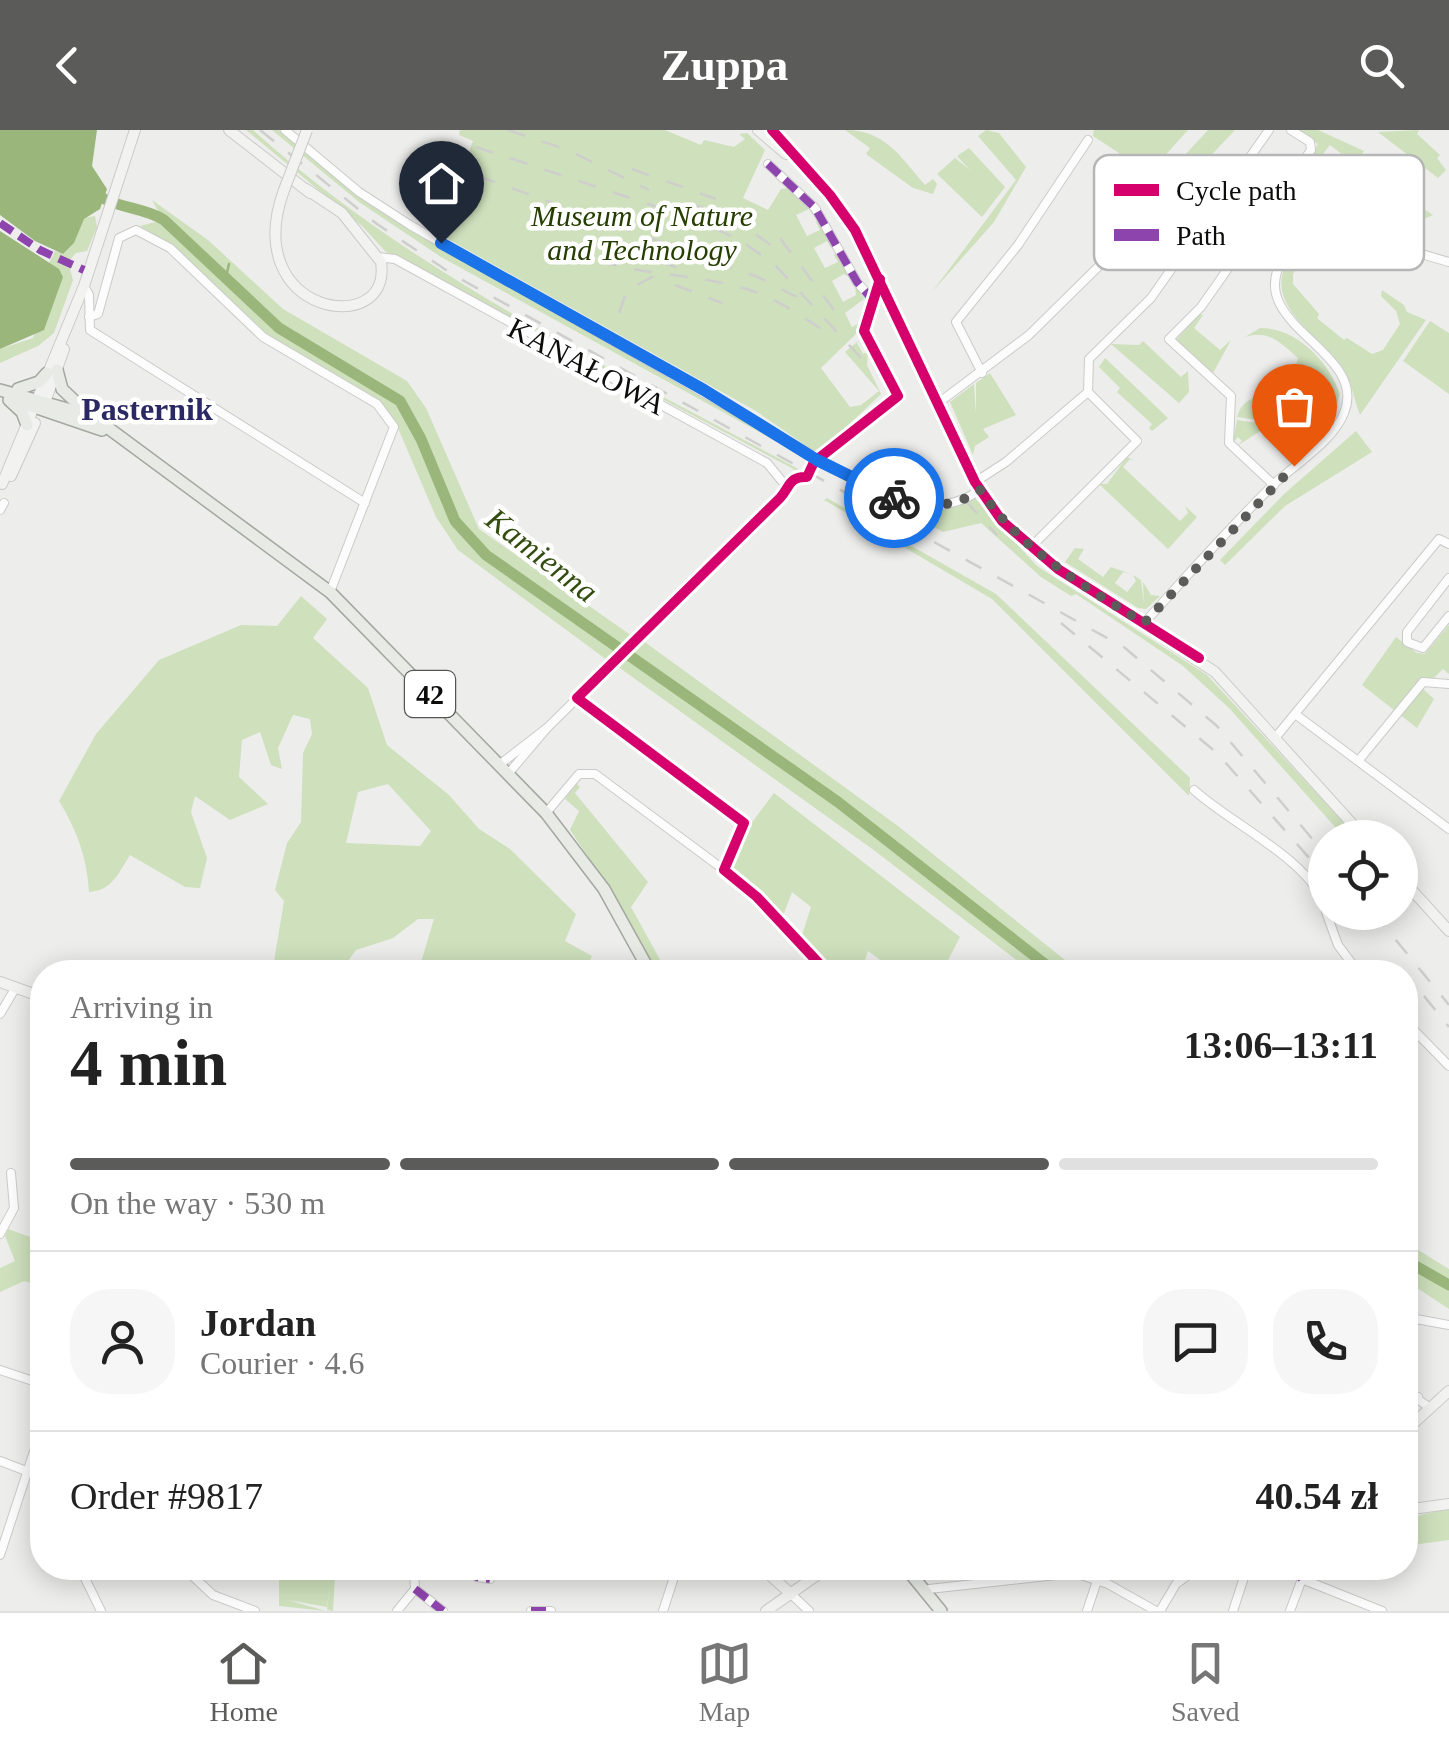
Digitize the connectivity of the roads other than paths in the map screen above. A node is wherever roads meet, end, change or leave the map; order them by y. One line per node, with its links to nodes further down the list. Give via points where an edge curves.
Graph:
1 (135, 130): 24 (street)
2 (228, 130): 11 (street)
3 (242, 130): 11 (street)
4 (285, 130): 38 (street, via 410,225 886,496 924,506 953,504)
5 (307, 130): 18 (street, bridge, via 274,236 284,272 322,303 355,304 377,288)
6 (758, 130): 15 (street)
7 (772, 130): 15 (street)
8 (1270, 130): 12 (street)
9 (1293, 131): 13 (street, via 1310,142)
10 (1088, 140): 28 (street, via 1002,267 956,321)
11 (261, 152): 18 (street, via 350,223)
12 (1252, 155)
13 (1307, 155)
14 (768, 164): 25 (street, via 821,217)
15 (814, 178): 32 (street, via 855,230)
16 (1424, 256): 17 (street)
17 (1449, 262)
18 (381, 264): 19 (street, KANAŁOWA); 19 (street, KANAŁOWA, via 396,259)
19 (407, 268): 50 (street, KANAŁOWA, via 767,463 786,486)
20 (1096, 270): 28 (street)
21 (1170, 270): 29 (street, via 1089,359)
22 (1227, 270): 37 (street, via 1169,338 1227,390 1233,406 1230,443)
23 (1279, 270): 37 (street, via 1280,306 1338,370 1348,398 1336,428)
24 (84, 286): 26 (street); 27 (street)
25 (871, 298)
26 (89, 317): 39 (street, via 90,330); 39 (street, via 98,314 115,247 126,231 165,244 250,327 377,404 394,427)
27 (52, 371): 30 (main road, via 28,388); 31 (street); 33 (main road)
28 (982, 373): 32 (street)
29 (1088, 392): 38 (street); 41 (street, via 1137,440)
30 (1, 393): 31 (main road, 42); 34 (main road)
31 (41, 402): 33 (main road, 42); 34 (street); 35 (main road, 42); 36 (street, via 12,474)
32 (938, 404): 38 (street)
33 (92, 416): 35 (main road, 42)
34 (27, 424): 36 (street)
35 (157, 464): 43 (main road, 42)
36 (1, 485)
37 (1274, 485): 45 (street)
38 (977, 486): 41 (street)
39 (366, 504): 43 (street)
40 (1449, 544): 47 (street, via 1439,538)
41 (1030, 548): 45 (street)
42 (1449, 578): 44 (street, via 1407,632 1408,642 1423,648)
43 (330, 592): 50 (main road, 42)
44 (1449, 616)
45 (1144, 623): 48 (street, via 1199,658)
46 (1449, 684): 49 (street, via 1423,682)
47 (1296, 714): 48 (street); 49 (street)
48 (1276, 738): 53 (street)
49 (1358, 760): 54 (street)
50 (504, 770): 52 (main road, 42)
51 (1194, 790): 55 (street)
52 (546, 813): 59 (main road, 42, via 604,889); 60 (street, via 579,774 594,774 747,887)
53 (1348, 820)
54 (1449, 829)
55 (1308, 876)
56 (1418, 897): 58 (street)
57 (1333, 930): 61 (street)
58 (1449, 931)
59 (643, 960)
60 (816, 960)
61 (1349, 960)
62 (0, 982): 63 (street)
63 (16, 988): 64 (street); 65 (street)
64 (30, 993)
65 (0, 1014)
66 (1418, 1034): 67 (street)
67 (1449, 1066)
68 (11, 1172): 69 (street, via 14,1208)
69 (0, 1234)
70 (1418, 1319): 71 (street)
71 (1449, 1325)
72 (0, 1370): 73 (street)
73 (30, 1380)
74 (1449, 1391): 76 (street)
75 (1418, 1397): 76 (street)
76 (1430, 1408): 77 (street)
77 (1418, 1419)
78 (0, 1461): 80 (street)
79 (30, 1465): 80 (street)
80 (28, 1471): 81 (street); 84 (street)
81 (30, 1474)
82 (1449, 1504): 83 (street)
83 (1418, 1508)
84 (0, 1556)
85 (86, 1580): 101 (street)
86 (196, 1580): 102 (street, via 212,1595)
87 (414, 1580): 97 (street)
88 (673, 1580): 107 (street)
89 (775, 1580): 99 (street)
90 (811, 1580): 99 (street)
91 (916, 1580): 110 (main road)
92 (923, 1580): 98 (main road)
93 (1006, 1580): 98 (street)
94 (1182, 1580): 112 (street)
95 (1243, 1580): 113 (street)
96 (1097, 1581): 111 (street); 112 (street)
97 (414, 1589): 103 (street); 104 (street)
98 (929, 1589): 110 (main road)
99 (791, 1594): 108 (street); 109 (street)
100 (1352, 1599): 114 (street, via 1302,1580); 115 (street); 116 (street)
101 (102, 1611)
102 (255, 1611)
103 (397, 1611)
104 (442, 1611)
105 (531, 1611): 106 (street)
106 (550, 1611)
107 (663, 1611)
108 (766, 1611)
109 (808, 1611)
110 (941, 1611)
111 (1087, 1611)
112 (1158, 1611)
113 (1233, 1611)
114 (1290, 1611)
115 (1348, 1611)
116 (1382, 1611)

